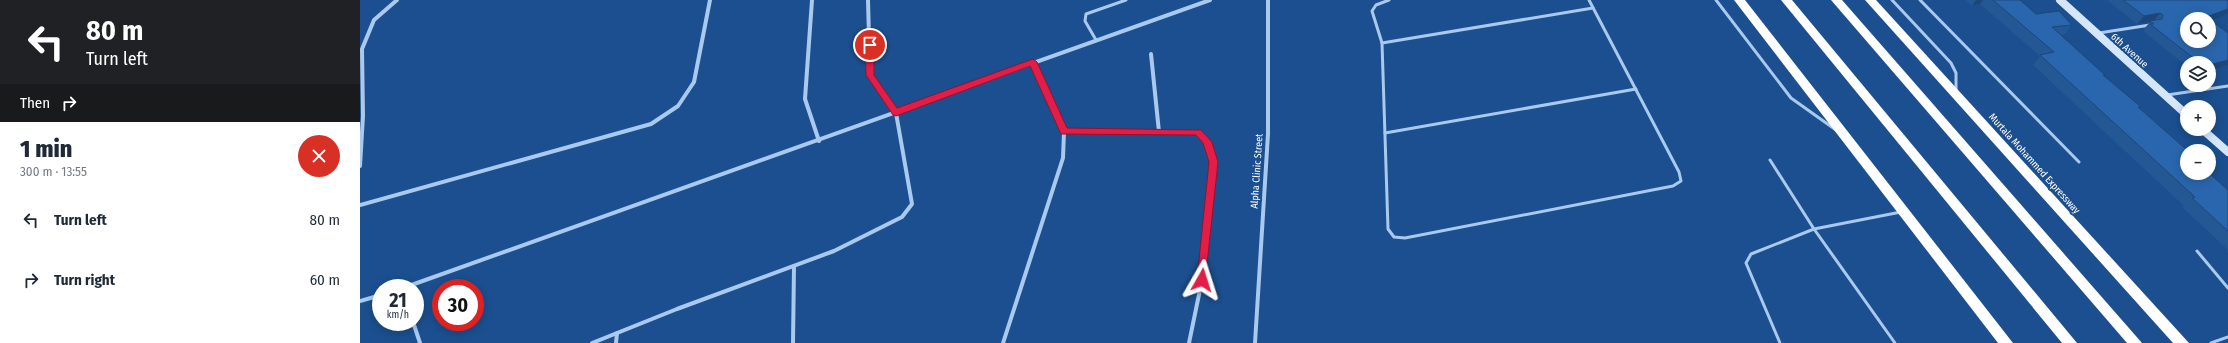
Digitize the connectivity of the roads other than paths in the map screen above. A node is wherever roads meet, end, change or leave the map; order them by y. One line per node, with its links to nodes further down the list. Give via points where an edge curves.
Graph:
1 (397, 0): 41 (street, via 374,20 362,49 363,116)
2 (710, 0): 42 (street, via 694,82 678,106 651,124)
3 (812, 0): 37 (street, via 805,99)
4 (868, 0): 31 (street, via 870,75)
5 (1126, 0): 22 (lane, via 1084,16)
6 (1210, 0): 18 (street)
7 (1268, 0): 60 (street, Alpha Clinic Street, via 1268,134)
8 (1388, 0): 23 (lane, via 1376,5 1372,11)
9 (1589, 0): 19 (lane)
10 (1716, 0): 36 (lane, via 1791,98)
11 (1739, 0): 36 (highway)
12 (1786, 0): 64 (highway)
13 (1836, 0): 65 (highway)
14 (1870, 0): 28 (highway, Murtala Mohammed Expressway)
15 (1892, 0): 28 (lane, via 1951,63 1956,73)
16 (1920, 0): 40 (lane)
17 (2060, 0): 21 (street, 6th Avenue)
18 (1199, 2): 22 (street)
19 (1593, 8): 23 (lane); 27 (lane)
20 (2154, 24): 21 (lane)
21 (2097, 33): 29 (street, 6th Avenue)
22 (1096, 40): 25 (street)
23 (1382, 43): 34 (lane)
24 (1151, 54): 33 (street)
25 (1033, 62): 31 (street); 32 (street)
26 (2228, 86): 29 (lane)
27 (1636, 89): 34 (lane); 34 (lane, via 1679,172 1681,181 1673,186 1405,238 1394,237 1388,229)
28 (1956, 95): 66 (highway, Murtala Mohammed Expressway)
29 (2165, 95): 30 (street, 6th Avenue)
30 (2180, 109)
31 (896, 112): 37 (street); 46 (street, via 912,204 902,217 834,251)
32 (1064, 132): 33 (street); 58 (street, via 1063,158)
33 (1158, 132): 59 (street, via 1198,132 1207,142 1214,162 1202,280)
34 (1385, 133)
35 (2210, 136): 38 (street)
36 (1845, 137): 43 (highway)
37 (819, 141): 47 (street)
38 (2228, 152)
39 (1770, 160): 44 (lane)
40 (2079, 162)
41 (360, 166)
42 (360, 205)
43 (1904, 212): 44 (lane); 63 (highway)
44 (1814, 229): 61 (lane, via 1751,254 1746,263); 62 (lane)
45 (2197, 251): 48 (lane)
46 (794, 266): 52 (street); 57 (street)
47 (424, 281)
48 (2228, 288)
49 (372, 298): 50 (street)
50 (360, 302)
51 (415, 331): 54 (street)
52 (617, 333): 55 (street); 56 (street)
53 (2228, 337): 67 (lane)
54 (420, 343)
55 (592, 343)
56 (616, 343)
57 (793, 343)
58 (1003, 343)
59 (1189, 343)
60 (1255, 343)
61 (1780, 343)
62 (1895, 343)
63 (2006, 343)
64 (2070, 343)
65 (2136, 343)
66 (2182, 343)
67 (2210, 343)

